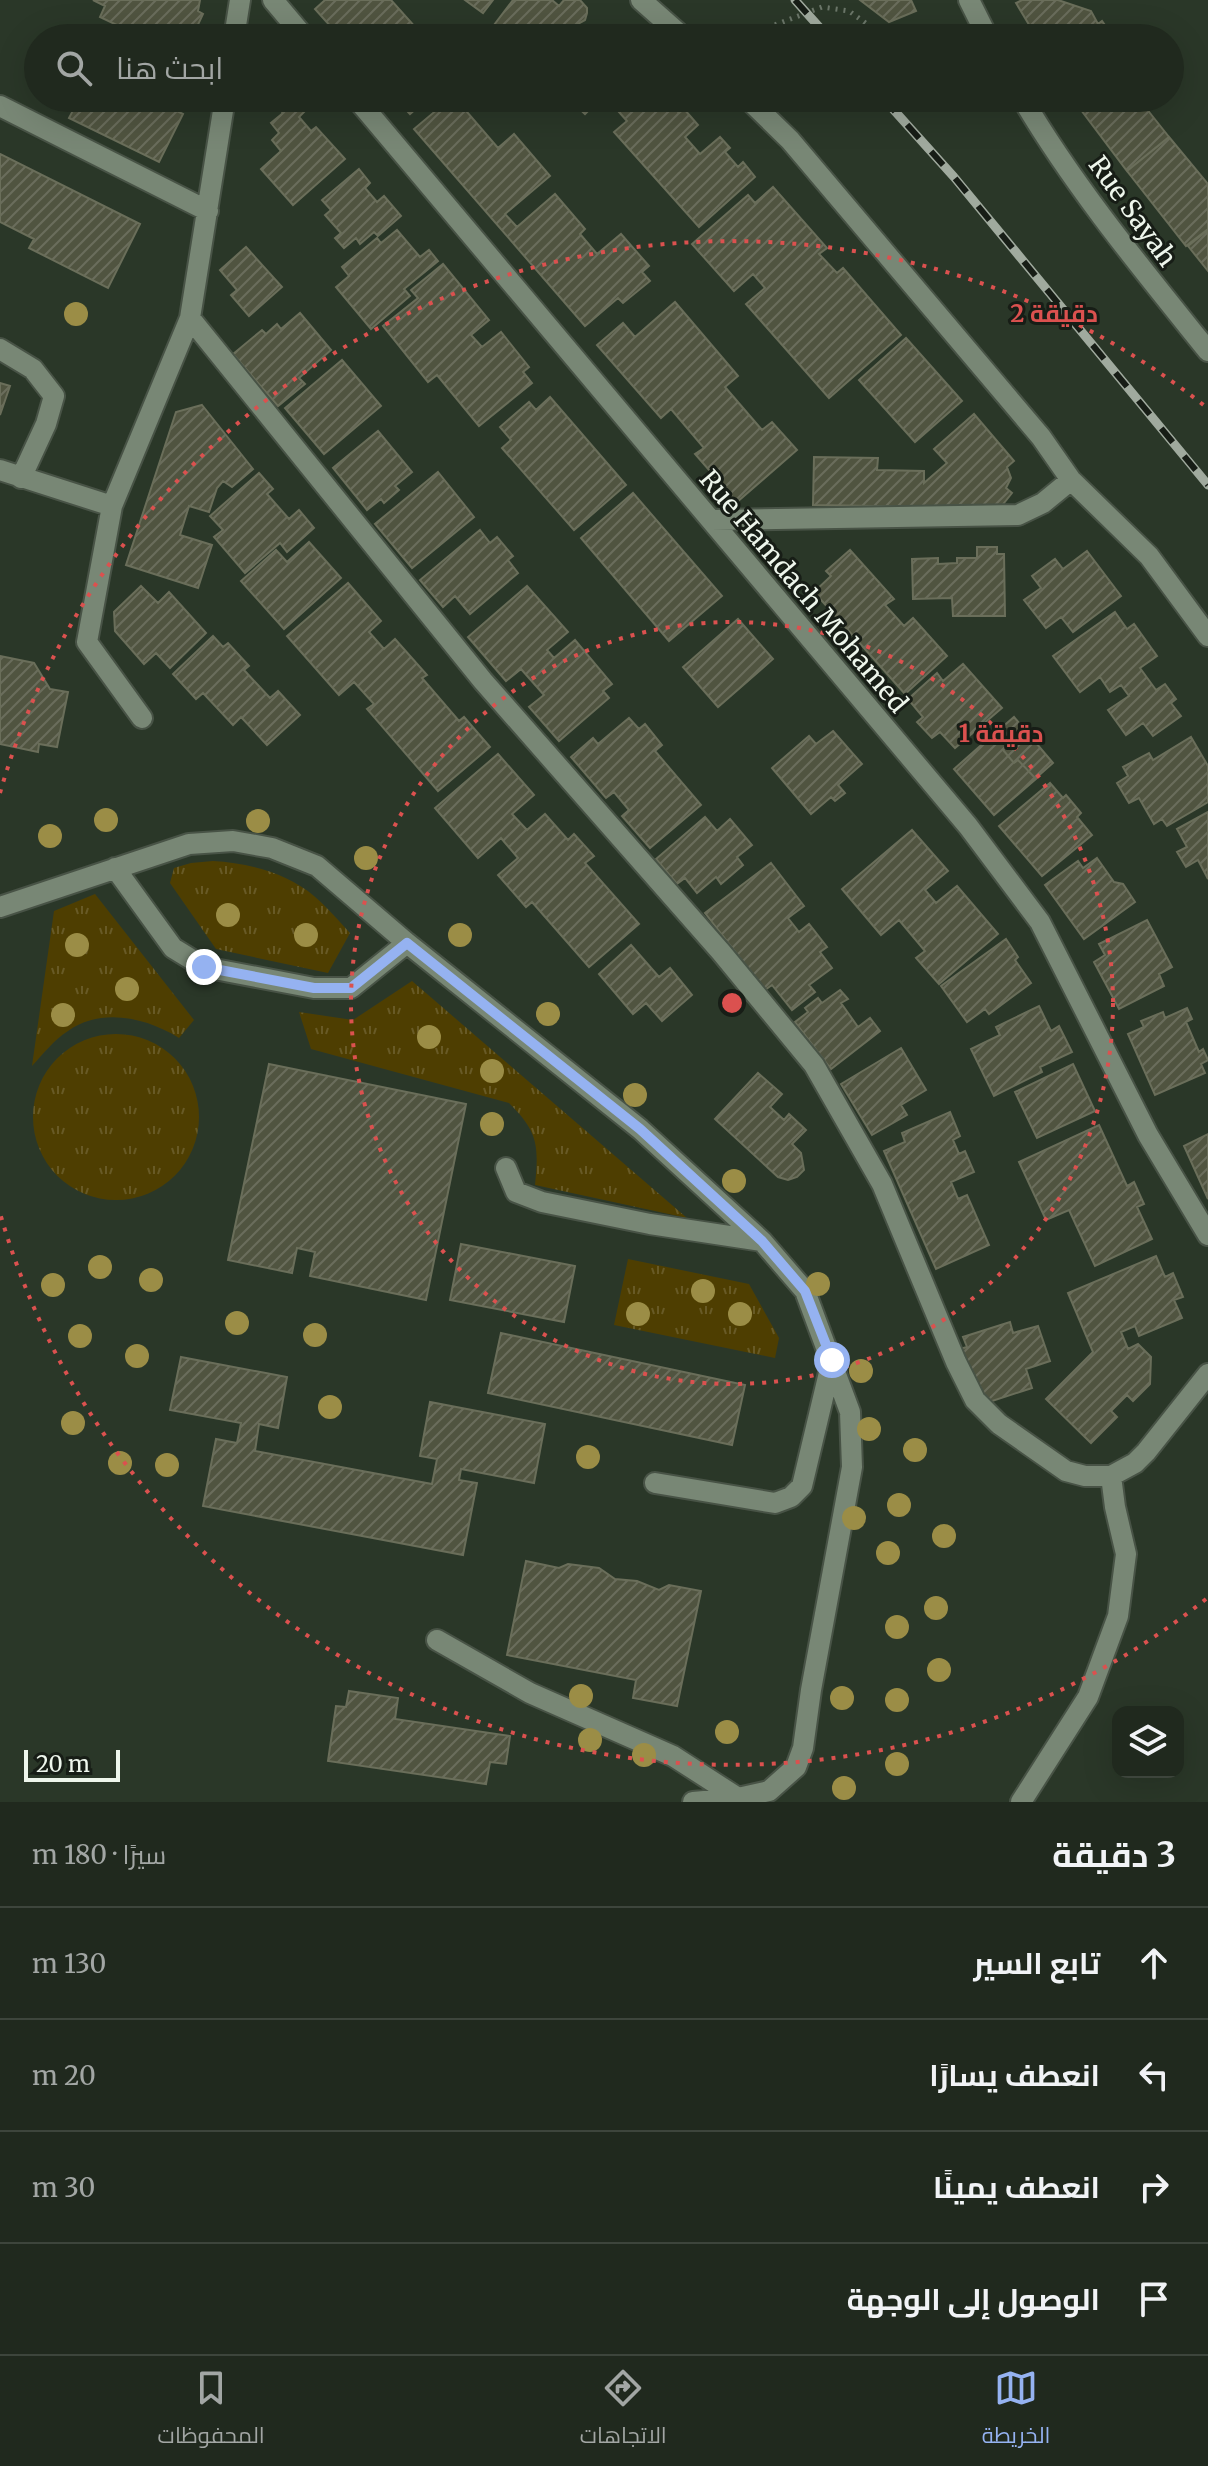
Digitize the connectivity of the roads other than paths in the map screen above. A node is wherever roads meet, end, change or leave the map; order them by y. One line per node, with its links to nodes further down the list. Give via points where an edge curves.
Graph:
1 (240, 0): 5 (street)
2 (273, 0): 6 (street)
3 (969, 0): 8 (street)
4 (647, 2): 7 (street)
5 (236, 24)
6 (293, 24)
7 (670, 24)
8 (981, 24)
9 (0, 106): 14 (street)
10 (223, 112): 14 (street)
11 (368, 112): 22 (street, Rue Hamdach Mohamed)
12 (761, 112): 20 (street, via 1041,437)
13 (1031, 112): 17 (street, Rue Sayah, via 1142,269)
14 (208, 211): 15 (street)
15 (190, 318): 21 (street); 33 (street, via 483,681 814,1065 882,1184 975,1400 999,1424 1066,1471)
16 (0, 349): 19 (street, via 33,369 54,396)
17 (1208, 351)
18 (0, 470): 19 (street)
19 (21, 478): 21 (street)
20 (1071, 480): 22 (street, via 1018,515); 23 (street, via 1149,556)
21 (112, 506): 24 (street, via 87,642)
22 (711, 520): 29 (street, Rue Hamdach Mohamed, via 968,826 1040,922 1148,1135)
23 (1208, 636)
24 (142, 718)
25 (115, 868): 26 (street); 27 (street, via 189,844 233,841 272,848 317,866); 27 (street, via 173,948 204,967 314,988 351,988)
26 (2, 908)
27 (407, 943): 30 (street, via 640,1129)
28 (506, 1168): 30 (street, via 516,1192 542,1202)
29 (1208, 1235)
30 (762, 1241): 31 (street, via 805,1291)
31 (832, 1360): 34 (street, via 802,1486 791,1497 775,1503); 36 (street, via 850,1412 852,1467 803,1748 796,1767 769,1791)
32 (1208, 1374): 33 (street, via 1146,1452)
33 (1111, 1476): 38 (street, via 1126,1554 1118,1616 1088,1697)
34 (655, 1483)
35 (437, 1640): 36 (street, via 530,1693 673,1756)
36 (738, 1798): 37 (street)
37 (693, 1802)
38 (1021, 1802)

